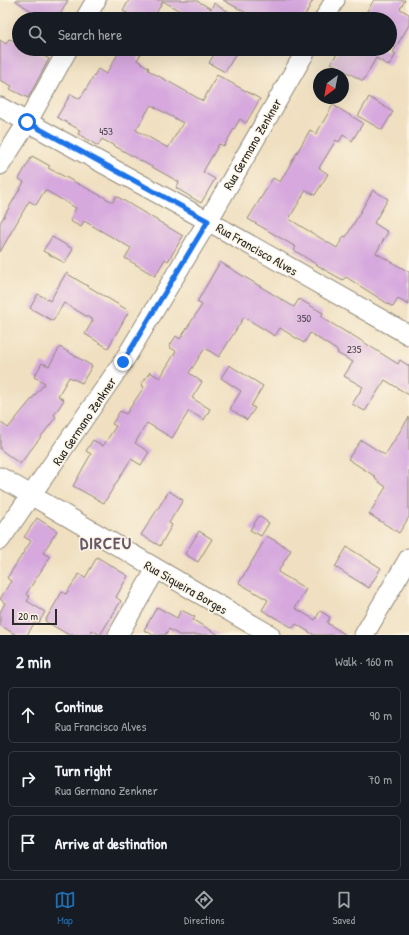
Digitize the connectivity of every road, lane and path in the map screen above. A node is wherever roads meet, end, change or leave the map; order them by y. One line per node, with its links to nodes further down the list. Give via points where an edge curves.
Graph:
1 (96, 0): 3 (street)
2 (335, 0): 4 (street)
3 (90, 12)
4 (328, 12)
5 (64, 56): 8 (street)
6 (303, 56): 10 (street, Rua Germano Zenkner)
7 (0, 107): 8 (street, Rua Francisco Alves)
8 (27, 122): 9 (street); 10 (street, Rua Francisco Alves)
9 (0, 165)
10 (208, 221): 11 (street, Rua Francisco Alves); 13 (street, Rua Germano Zenkner, via 123,362)
11 (409, 335)
12 (0, 477): 13 (street, Rua Siqueira Borges)
13 (33, 495): 14 (street, Rua Germano Zenkner); 16 (street, Rua Siqueira Borges)
14 (0, 540)
15 (409, 558): 19 (street)
16 (156, 569): 17 (street); 18 (street, Rua Siqueira Borges)
17 (118, 635)
18 (270, 635)
19 (364, 635)

